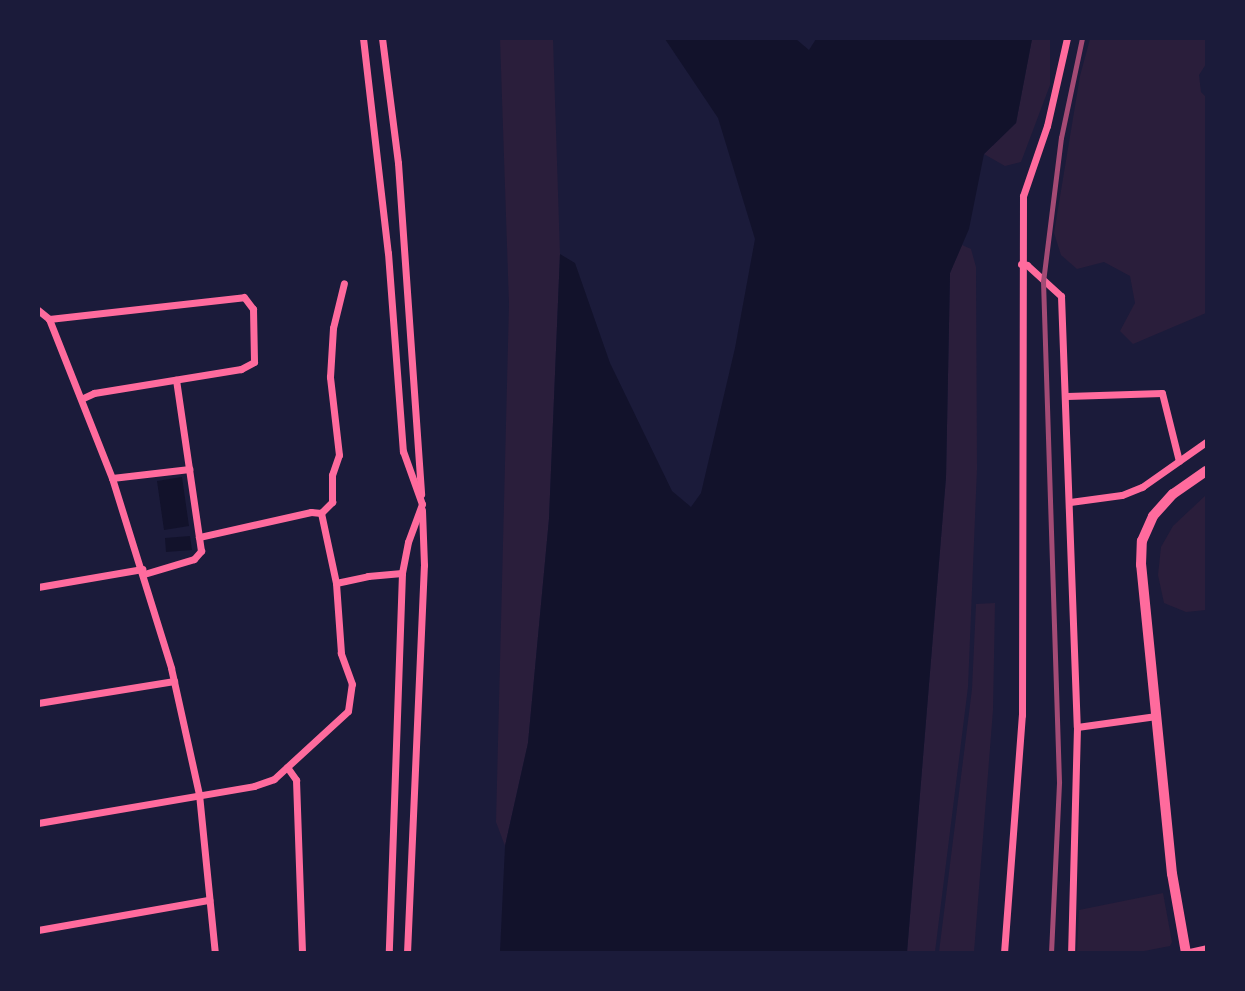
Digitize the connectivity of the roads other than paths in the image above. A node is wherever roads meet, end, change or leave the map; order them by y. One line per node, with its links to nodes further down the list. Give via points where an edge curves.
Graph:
1 (363, 38): 17 (street, via 388,253 403,451)
2 (382, 38): 17 (street, via 398,163)
3 (1067, 38): 4 (street, via 1048,126 1023,196)
4 (1021, 264): 9 (street, via 1061,296); 39 (street, via 1022,715)
5 (344, 283): 18 (street, via 333,328 330,377 339,455 332,475 332,502)
6 (38, 310): 7 (street)
7 (49, 319): 8 (street, via 244,297 253,309 254,362 241,369); 10 (street)
8 (176, 380): 10 (street); 13 (street)
9 (1067, 396): 12 (street, via 1162,393); 16 (street)
10 (81, 399): 15 (street)
11 (1206, 442): 12 (street)
12 (1179, 461): 16 (street, via 1122,495)
13 (189, 469): 15 (street); 19 (street)
14 (1206, 471): 26 (street, via 1173,494 1153,516 1142,541)
15 (112, 478): 20 (street)
16 (1070, 502): 27 (street)
17 (422, 504): 21 (street); 38 (street, via 424,565)
18 (321, 513): 19 (street); 22 (street)
19 (199, 537): 20 (street, via 201,551 194,559)
20 (143, 572): 23 (street); 24 (street)
21 (402, 573): 22 (street); 37 (street)
22 (335, 583): 28 (street, via 341,653 352,684 348,711)
23 (38, 587)
24 (174, 681): 25 (street); 29 (street)
25 (38, 703)
26 (1156, 716): 27 (street); 34 (street, via 1172,874)
27 (1077, 727): 40 (street)
28 (287, 767): 29 (street, via 274,779 254,786); 36 (street, via 296,780)
29 (199, 794): 30 (street); 31 (street)
30 (38, 822)
31 (209, 900): 32 (street); 35 (street)
32 (38, 930)
33 (1206, 948): 34 (street)
34 (1186, 952)
35 (215, 953)
36 (302, 953)
37 (389, 953)
38 (407, 953)
39 (1004, 953)
40 (1070, 953)

